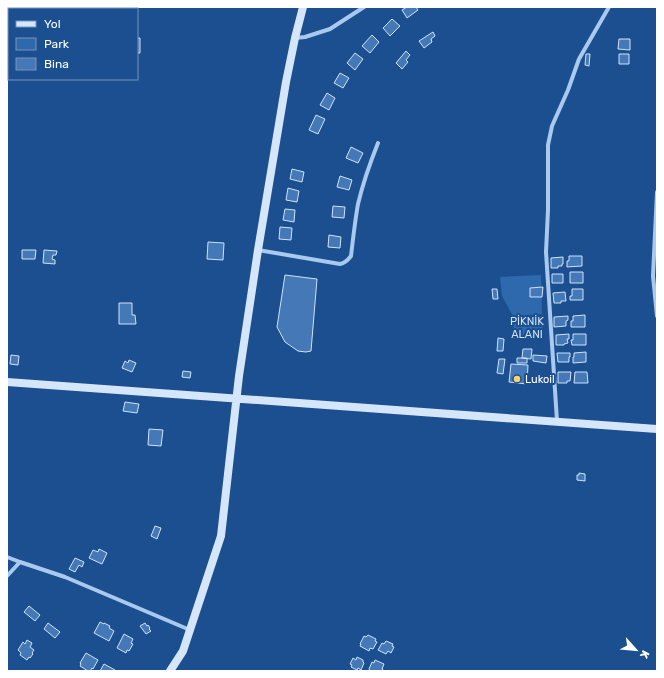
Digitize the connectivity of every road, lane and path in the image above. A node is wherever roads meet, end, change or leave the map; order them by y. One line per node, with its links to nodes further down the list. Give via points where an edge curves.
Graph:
1 (303, 7): 4 (street)
2 (364, 7): 4 (street, via 330,29)
3 (609, 7): 11 (street, via 579,59 552,126 548,145 546,252)
4 (295, 38): 7 (street)
5 (378, 143): 7 (street, via 362,188 349,259 340,264)
6 (657, 192): 8 (street, via 653,276)
7 (258, 250): 10 (street)
8 (657, 316)
9 (7, 382): 10 (street)
10 (236, 399): 11 (street); 16 (street, via 221,536)
11 (557, 422): 12 (street)
12 (657, 429)
13 (7, 557): 14 (street)
14 (20, 562): 15 (street); 16 (street)
15 (7, 576)
16 (190, 630): 17 (street, via 183,651)
17 (170, 671)

